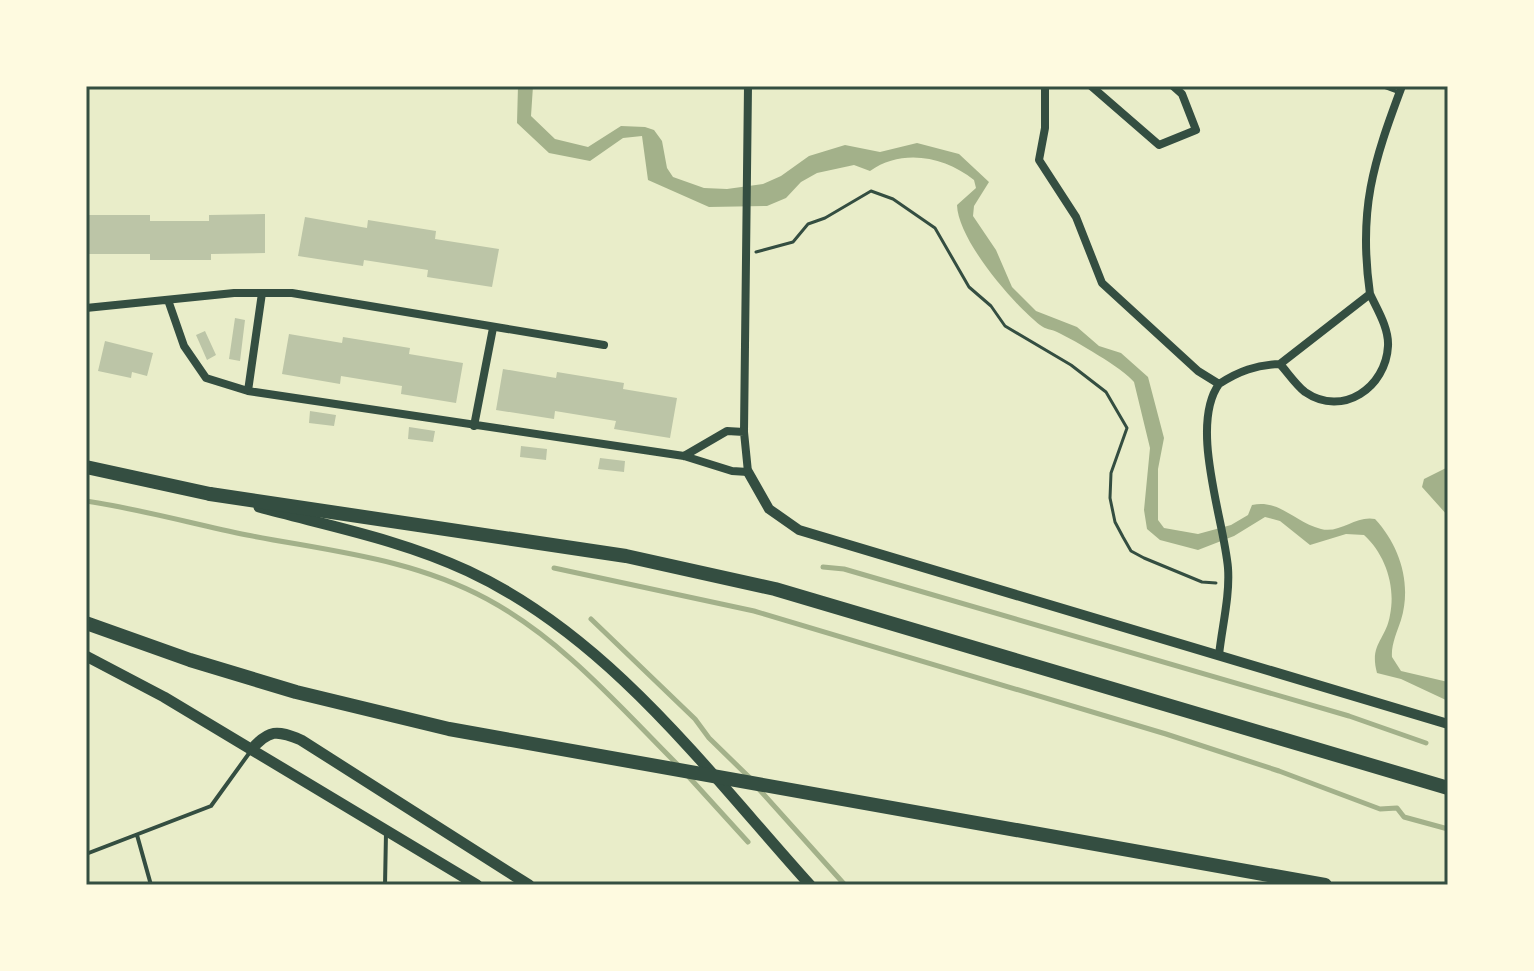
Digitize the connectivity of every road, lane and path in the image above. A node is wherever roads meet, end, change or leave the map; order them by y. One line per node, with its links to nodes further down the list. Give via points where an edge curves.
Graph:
1 (748, 86): 7 (street)
2 (1045, 86): 15 (street, via 1039,160 1076,217 1102,283)
3 (1091, 86): 4 (street, via 1159,145 1196,130 1182,94)
4 (1173, 86)
5 (1382, 86): 6 (lane)
6 (1401, 89): 9 (street, via 1368,188)
7 (748, 254): 18 (street); 23 (path, via 793,242 808,224 871,191 893,199 935,228 969,287 1005,326 1106,392 1127,428 1111,473 1110,498 1115,522 1131,551 1202,582)
8 (262, 293): 10 (street); 12 (street, via 292,293); 16 (street)
9 (1370, 294): 14 (street); 14 (street, via 1388,343 1382,375 1360,397 1329,401 1305,392)
10 (168, 300): 11 (street); 16 (street, via 184,346 206,378)
11 (86, 308)
12 (493, 328): 13 (street); 17 (street)
13 (604, 345)
14 (1280, 364): 15 (street, via 1237,372)
15 (1219, 384): 25 (street, via 1208,415 1228,580)
16 (248, 391): 17 (street)
17 (474, 426): 19 (street)
18 (744, 432): 19 (street, via 727,431); 21 (street)
19 (684, 456): 21 (street)
20 (86, 467): 22 (highway)
21 (748, 472): 25 (street, via 769,509 799,530)
22 (210, 494): 29 (highway, via 626,556 775,589); 37 (main road, via 434,557 554,622 621,678)
23 (1217, 583)
24 (86, 623): 38 (highway, via 296,692 449,729)
25 (1219, 655): 27 (street)
26 (86, 656): 28 (main road)
27 (1448, 724)
28 (251, 750): 30 (main road); 31 (lane, via 211,806); 36 (main road, via 265,734 277,730 301,740)
29 (1448, 788)
30 (386, 830): 34 (lane); 35 (main road)
31 (137, 835): 32 (lane); 33 (lane)
32 (86, 854)
33 (151, 885)
34 (385, 885)
35 (477, 885)
36 (529, 885)
37 (810, 885)
38 (1325, 885)

